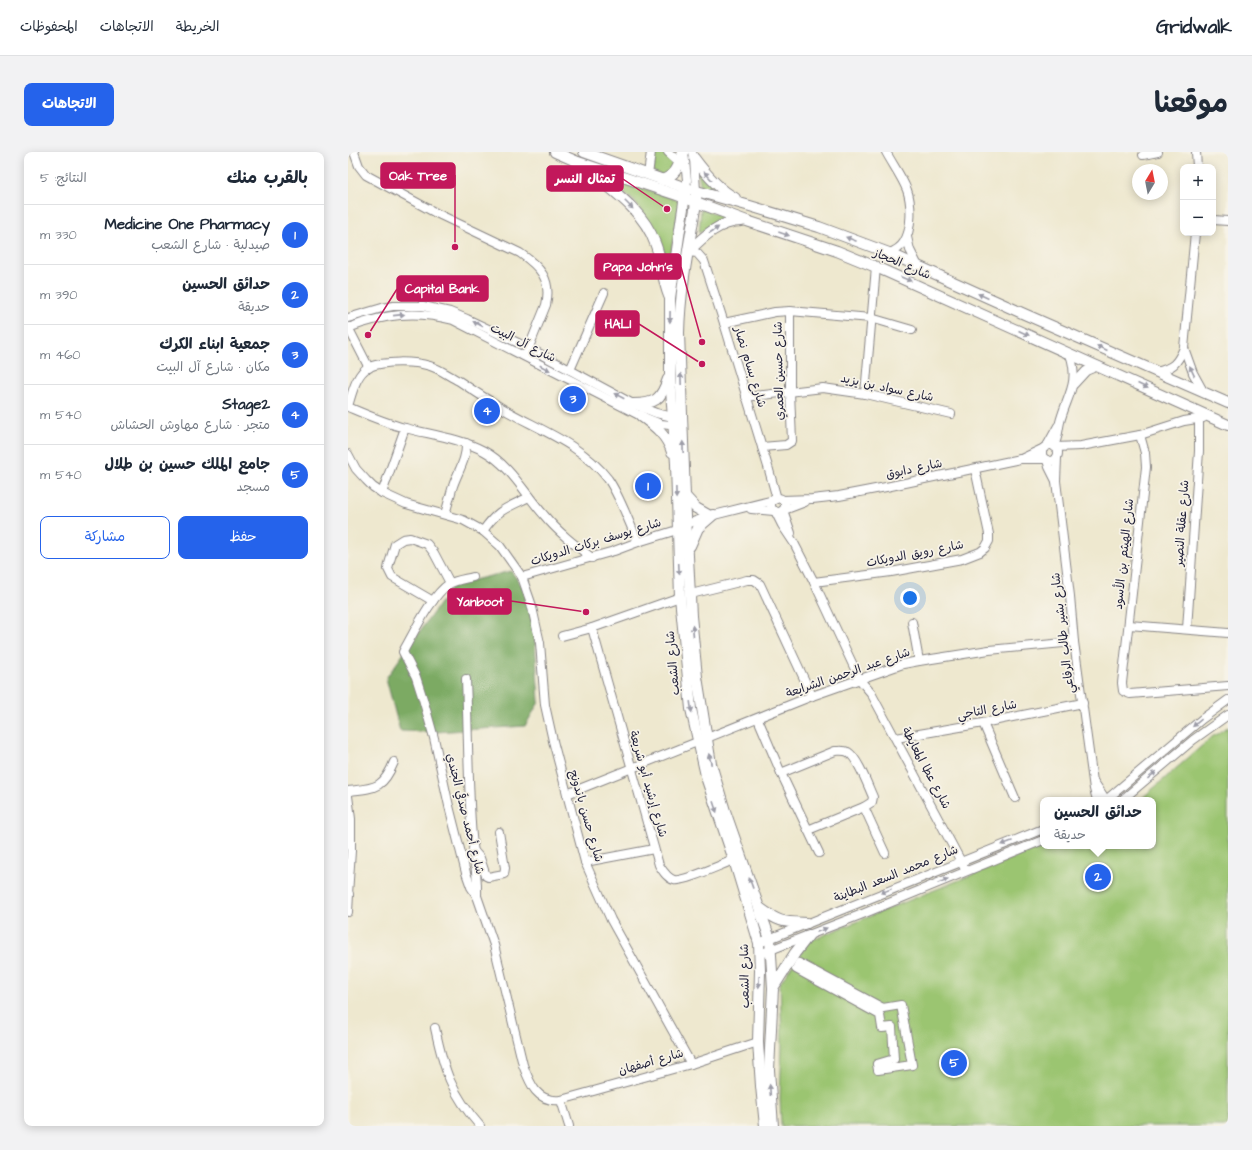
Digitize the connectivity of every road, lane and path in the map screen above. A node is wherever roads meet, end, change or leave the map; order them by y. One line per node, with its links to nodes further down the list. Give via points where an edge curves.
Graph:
1 (555, 152): 12 (main road, شارع الحجاز)
2 (584, 152): 15 (main road, شارع الحجاز)
3 (651, 152): 15 (street)
4 (668, 152): 13 (street)
5 (684, 152): 13 (main road); 17 (street)
6 (886, 152): 24 (street, via 904,182 909,197)
7 (1158, 152): 10 (street)
8 (1196, 152): 14 (street)
9 (693, 155): 17 (street); 19 (main road, one-way to 9, via 726,193 705,173)
10 (1143, 155)
11 (353, 157): 37 (street, via 366,175 436,214 520,253 531,261 541,272 548,287 548,297)
12 (578, 162): 17 (main road, شارع الحجاز); 30 (main road, one-way to 30, via 624,200 646,225 655,242)
13 (680, 162): 16 (main road, via 675,172)
14 (1196, 164)
15 (648, 175): 16 (main road, شارع الحجاز)
16 (662, 180): 17 (main road, شارع الحجاز)
17 (689, 193): 18 (main road, شارع الحجاز); 19 (main road, شارع الحجاز); 30 (main road, شارع الشعب)
18 (696, 203): 21 (main road, شارع الحجاز); 25 (main road, شارع الشعب)
19 (750, 206): 26 (main road, شارع الحجاز, one-way to 19, via 819,227)
20 (1216, 220): 22 (street)
21 (747, 221): 25 (main road, one-way to 21, via 719,226); 28 (main road, شارع الحجاز, one-way to 28)
22 (1228, 221)
23 (1195, 236): 38 (street)
24 (907, 237): 26 (street, via 902,245); 27 (street)
25 (688, 252): 34 (street, شارع بسام نصار, via 697,253 702,258); 58 (main road, شارع الشعب, one-way to 25, via 682,282)
26 (889, 254): 27 (main road, شارع الحجاز)
27 (918, 266): 44 (main road, شارع الحجاز, one-way to 27)
28 (876, 267): 33 (street); 39 (main road, شارع الحجاز, one-way to 39)
29 (604, 293): 43 (street)
30 (670, 298): 45 (main road, شارع الشعب, one-way to 45)
31 (790, 311): 33 (street); 34 (street, شارع حسين العمري); 47 (street, شارع حسين العمري)
32 (348, 318): 37 (street, شارع آل البيت, one-way to 32, via 467,319 432,308 393,306)
33 (871, 318): 36 (street); 49 (street)
34 (724, 323): 50 (street, شارع بسام نصار)
35 (348, 327): 40 (street, شارع آل البيت, one-way to 40, via 403,314 443,317); 42 (street)
36 (912, 330)
37 (529, 348): 40 (street); 43 (street, شارع آل البيت)
38 (1184, 348): 44 (street, via 1174,364); 48 (street, one-way to 38, via 1190,368)
39 (1070, 354): 41 (main road, شارع الحجاز); 46 (street, شارع بشير طالب الرفاعي)
40 (525, 358): 55 (street, شارع آل البيت, one-way to 55)
41 (1098, 366): 46 (street, شارع بشير طالب الرفاعي, via 1086,371); 56 (main road, شارع الحجاز, one-way to 56)
42 (369, 368): 53 (street, via 362,373); 83 (street, via 406,363 435,368 496,405 570,444 608,479)
43 (570, 370): 52 (street, شارع آل البيت, one-way to 43)
44 (1156, 372): 48 (main road, شارع الحجاز)
45 (670, 375): 52 (main road, via 664,391 656,400); 58 (main road, شارع الشعب)
46 (1074, 384): 64 (street, شارع بشير طالب الرفاعي)
47 (790, 392): 49 (street, شارع سواد بن يزيد, via 823,388); 50 (street, شارع سواد بن يزيد); 63 (street, شارع حسين العمري, via 792,441 786,445)
48 (1204, 393): 51 (main road, شارع الحجاز)
49 (865, 394): 54 (street, شارع سواد بن يزيد)
50 (746, 397): 63 (street, شارع بسام نصار)
51 (1228, 403)
52 (633, 404): 58 (street, شارع آل البيت)
53 (348, 406): 60 (street)
54 (951, 414)
55 (642, 416): 58 (street, شارع آل البيت, via 661,424); 68 (main road, via 664,436)
56 (1210, 417): 57 (street); 59 (main road, شارع الحجاز)
57 (1199, 418): 61 (street); 96 (street, شارع عقلة النصير)
58 (677, 422): 68 (main road, شارع الشعب); 72 (main road, شارع الشعب, one-way to 58)
59 (1228, 425)
60 (405, 428): 62 (street); 71 (street)
61 (1140, 435): 64 (street); 94 (street, شارع الهيثم بن الأسود, via 1146,467)
62 (466, 443): 73 (street, via 504,466); 78 (street, via 466,454 453,485)
63 (762, 447): 74 (street, شارع بسام نصار)
64 (1053, 450): 66 (street, شارع دابوق); 67 (street, شارع دابوق, via 1054,460); 67 (street, شارع بشير طالب الرفاعي, via 1042,454); 70 (street, شارع بشير طالب الرفاعي)
65 (348, 454): 71 (street, شارع حسن باندونج, via 356,469)
66 (1020, 459): 67 (street, شارع دابوق); 69 (street, شارع دابوق)
67 (1046, 460): 70 (street, شارع بشير طالب الرفاعي)
68 (676, 464): 81 (main road, شارع الشعب, one-way to 81)
69 (975, 469): 75 (street, شارع دابوق); 88 (street, شارع رويق الدويكات, via 989,534 988,545 980,552 954,562)
70 (1056, 482): 99 (street, شارع بشير طالب الرفاعي)
71 (382, 493): 78 (street, شارع حسن باندونج, via 406,504)
72 (685, 496): 79 (main road, via 696,508); 80 (main road, شارع الشعب)
73 (529, 497): 82 (street, via 494,516); 85 (street, via 563,534)
74 (778, 500): 75 (street, شارع دابوق); 76 (street, شارع دابوق); 77 (street, via 785,506); 77 (street, via 772,506)
75 (812, 500): 77 (street, شارع دابوق)
76 (745, 508): 77 (street, شارع دابوق); 79 (street, شارع دابوق)
77 (779, 510): 88 (street)
78 (445, 514): 82 (street, شارع حسن باندونج)
79 (712, 516): 80 (street, شارع دابوق); 84 (main road, via 698,528)
80 (687, 524): 84 (main road, شارع الشعب)
81 (677, 530): 83 (street, شارع يوسف بركات الدويكات); 91 (main road, شارع الشعب, one-way to 91)
82 (483, 531): 87 (street, شارع حسن باندونج, via 500,546)
83 (638, 542): 85 (street, شارع يوسف بركات الدويكات)
84 (688, 550): 90 (main road, شارع الشعب)
85 (592, 558): 87 (street, شارع يوسف بركات الدويكات)
86 (473, 577): 89 (street)
87 (522, 578): 117 (street, شارع حسن باندونج, via 540,643 547,714)
88 (814, 582): 102 (street)
89 (450, 583): 92 (street, شارع أحمد صدقي الجندي); 92 (street, via 427,544 410,538 395,544 388,569 392,577)
90 (691, 594): 104 (street, via 747,580 754,580 760,584); 111 (main road, شارع الشعب, one-way to 90)
91 (680, 597): 95 (street); 111 (main road, شارع الشعب, one-way to 111, via 690,701)
92 (433, 601): 138 (street, شارع أحمد صدقي الجندي, via 403,652 423,698 466,874)
93 (912, 622): 100 (street)
94 (1129, 625): 96 (street, شارع الهيثم بن الأسود); 103 (street, via 1123,691 1130,694)
95 (592, 628): 98 (street); 113 (street, شارع إرشيد أبو شريعة)
96 (1187, 629): 97 (street, شارع الهيثم بن الأسود)
97 (1228, 633)
98 (562, 636)
99 (1074, 642): 100 (street, شارع عبد الرحمن الشرايعة); 106 (street, شارع بشير طالب الرفاعي)
100 (919, 660): 102 (street, شارع عبد الرحمن الشرايعة)
101 (466, 679): 130 (street)
102 (860, 680): 104 (street, شارع عبد الرحمن الشرايعة); 110 (street, شارع عطا المعايطة, via 871,693)
103 (1228, 686)
104 (812, 696): 108 (street, شارع عبد الرحمن الشرايعة)
105 (1228, 700): 121 (street, one-way to 121)
106 (1083, 703): 109 (street, شارع التاجي); 115 (street, شارع بشير طالب الرفاعي)
107 (1228, 715): 122 (street, one-way to 107, via 1193,740)
108 (758, 719): 111 (street, شارع عبد الرحمن الشرايعة); 114 (street)
109 (983, 723): 110 (street, شارع التاجي); 123 (street)
110 (896, 738): 134 (street, شارع عطا المعايطة)
111 (702, 741): 113 (street, شارع عبد الرحمن الشرايعة); 133 (main road, شارع الشعب, one-way to 133, via 710,791); 139 (main road, شارع الشعب, one-way to 111)
112 (394, 762): 116 (street, via 389,775 382,783 368,789)
113 (631, 770): 117 (street, شارع عبد الرحمن الشرايعة); 129 (street, شارع إرشيد أبو شريعة)
114 (781, 773): 124 (street, via 835,751 848,752 857,763 873,797 872,802); 125 (street)
115 (1094, 782): 119 (street, شارع بشير طالب الرفاعي); 120 (street, شارع بشير طالب الرفاعي)
116 (348, 791)
117 (567, 794): 135 (street, شارع حسن باندونج)
118 (348, 796): 137 (street, via 351,826)
119 (1096, 797)
120 (1104, 797)
121 (1110, 797)
122 (1126, 797)
123 (1015, 798)
124 (864, 807): 125 (street); 132 (street)
125 (808, 830): 131 (street)
126 (1040, 830): 134 (street, شارع محمد السعد البطاينة, one-way to 134)
127 (499, 832): 130 (street, via 504,874 486,876 480,858)
128 (1040, 841): 136 (street, شارع محمد السعد البطاينة)
129 (654, 849): 133 (street, شارع إرشيد أبو شريعة, via 665,874 678,880); 135 (street)
130 (473, 850): 138 (street)
131 (819, 853)
132 (885, 853)
133 (734, 860): 144 (main road, شارع الشعب)
134 (961, 861): 136 (street, شارع عطا المعايطة); 141 (street, شارع محمد السعد البطاينة, one-way to 141)
135 (586, 862): 150 (street, شارع حسن باندونج, via 611,920)
136 (966, 871): 142 (street, شارع محمد السعد البطاينة, one-way to 136)
137 (348, 894): 140 (street)
138 (477, 896): 151 (street, شارع أحمد صدقي الجندي, via 494,945 526,1074 536,1092)
139 (760, 908): 141 (main road, via 778,920); 143 (main road, شارع الشعب)
140 (348, 912)
141 (808, 923): 143 (street, شارع محمد السعد البطاينة)
142 (808, 935): 145 (street, شارع محمد السعد البطاينة); 147 (main road)
143 (770, 938): 144 (street, شارع محمد السعد البطاينة); 145 (main road, شارع الشعب)
144 (759, 948): 145 (street, شارع محمد السعد البطاينة); 149 (main road, شارع الشعب, one-way to 149)
145 (771, 950): 147 (main road, شارع الشعب)
146 (799, 963): 146 (street, via 796,969 880,1015 882,1028 892,1027 894,1060 876,1064 878,1070 912,1066 901,1005 883,1008)
147 (773, 988): 156 (main road, شارع الشعب, one-way to 147, via 769,1070)
148 (435, 1028): 153 (street, via 440,1052 453,1088)
149 (758, 1042): 150 (street, شارع أصفهان); 155 (main road, شارع الشعب)
150 (691, 1064): 152 (street, شارع أصفهان)
151 (550, 1100): 152 (street, شارع أصفهان)
152 (561, 1100): 154 (street)
153 (480, 1126)
154 (569, 1126)
155 (765, 1126)
156 (774, 1126)

